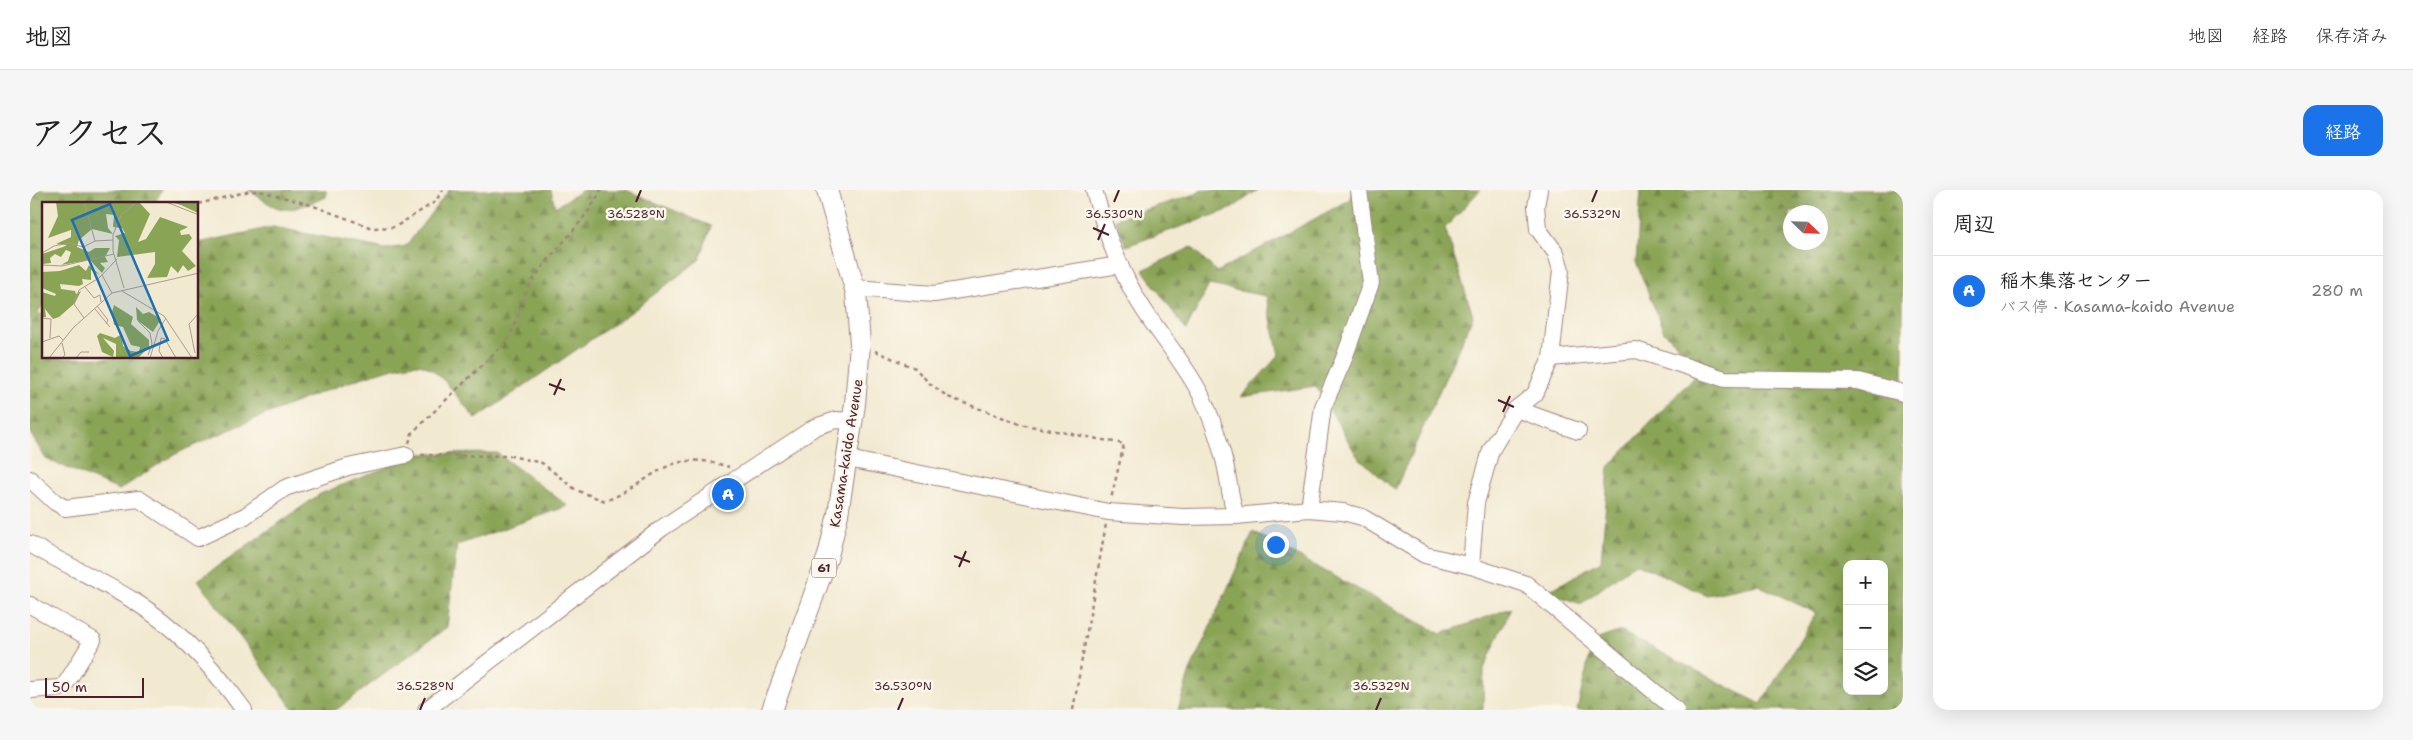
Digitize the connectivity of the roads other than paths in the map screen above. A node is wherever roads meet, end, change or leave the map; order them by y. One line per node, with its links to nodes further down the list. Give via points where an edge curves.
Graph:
1 (827, 190): 6 (main road, Kasama-kaido Avenue / 61)
2 (1094, 190): 5 (street)
3 (1359, 190): 15 (street, via 1371,282 1323,407)
4 (1539, 190): 7 (street, via 1536,206 1538,229 1556,253 1561,270)
5 (1120, 265): 6 (street, via 934,294); 16 (street, via 1144,309 1181,359 1201,396 1224,457 1229,495)
6 (855, 288): 10 (main road, Kasama-kaido Avenue / 61, via 860,344)
7 (1551, 358): 8 (street, via 1636,350 1725,379 1858,381); 9 (street, via 1535,394)
8 (1903, 393)
9 (1516, 409): 11 (street); 18 (street, via 1491,450 1476,503)
10 (853, 421): 13 (main road, Kasama-kaido Avenue / 61); 22 (street, via 836,420 821,424 662,528)
11 (1578, 431)
12 (406, 455): 14 (street, via 348,467 285,488 245,516 198,538 139,499 65,508)
13 (848, 459): 16 (street, via 1108,512 1183,517); 23 (main road, Kasama-kaido Avenue / 61, via 828,556)
14 (30, 479)
15 (1309, 508): 16 (street); 18 (street, via 1362,517 1425,555)
16 (1236, 516)
17 (30, 544): 21 (street, via 135,602 160,620 200,655)
18 (1471, 566): 24 (street, via 1526,584)
19 (30, 605): 20 (street, via 93,640 65,685)
20 (30, 690)
21 (244, 710)
22 (426, 710)
23 (772, 710)
24 (1676, 710)

